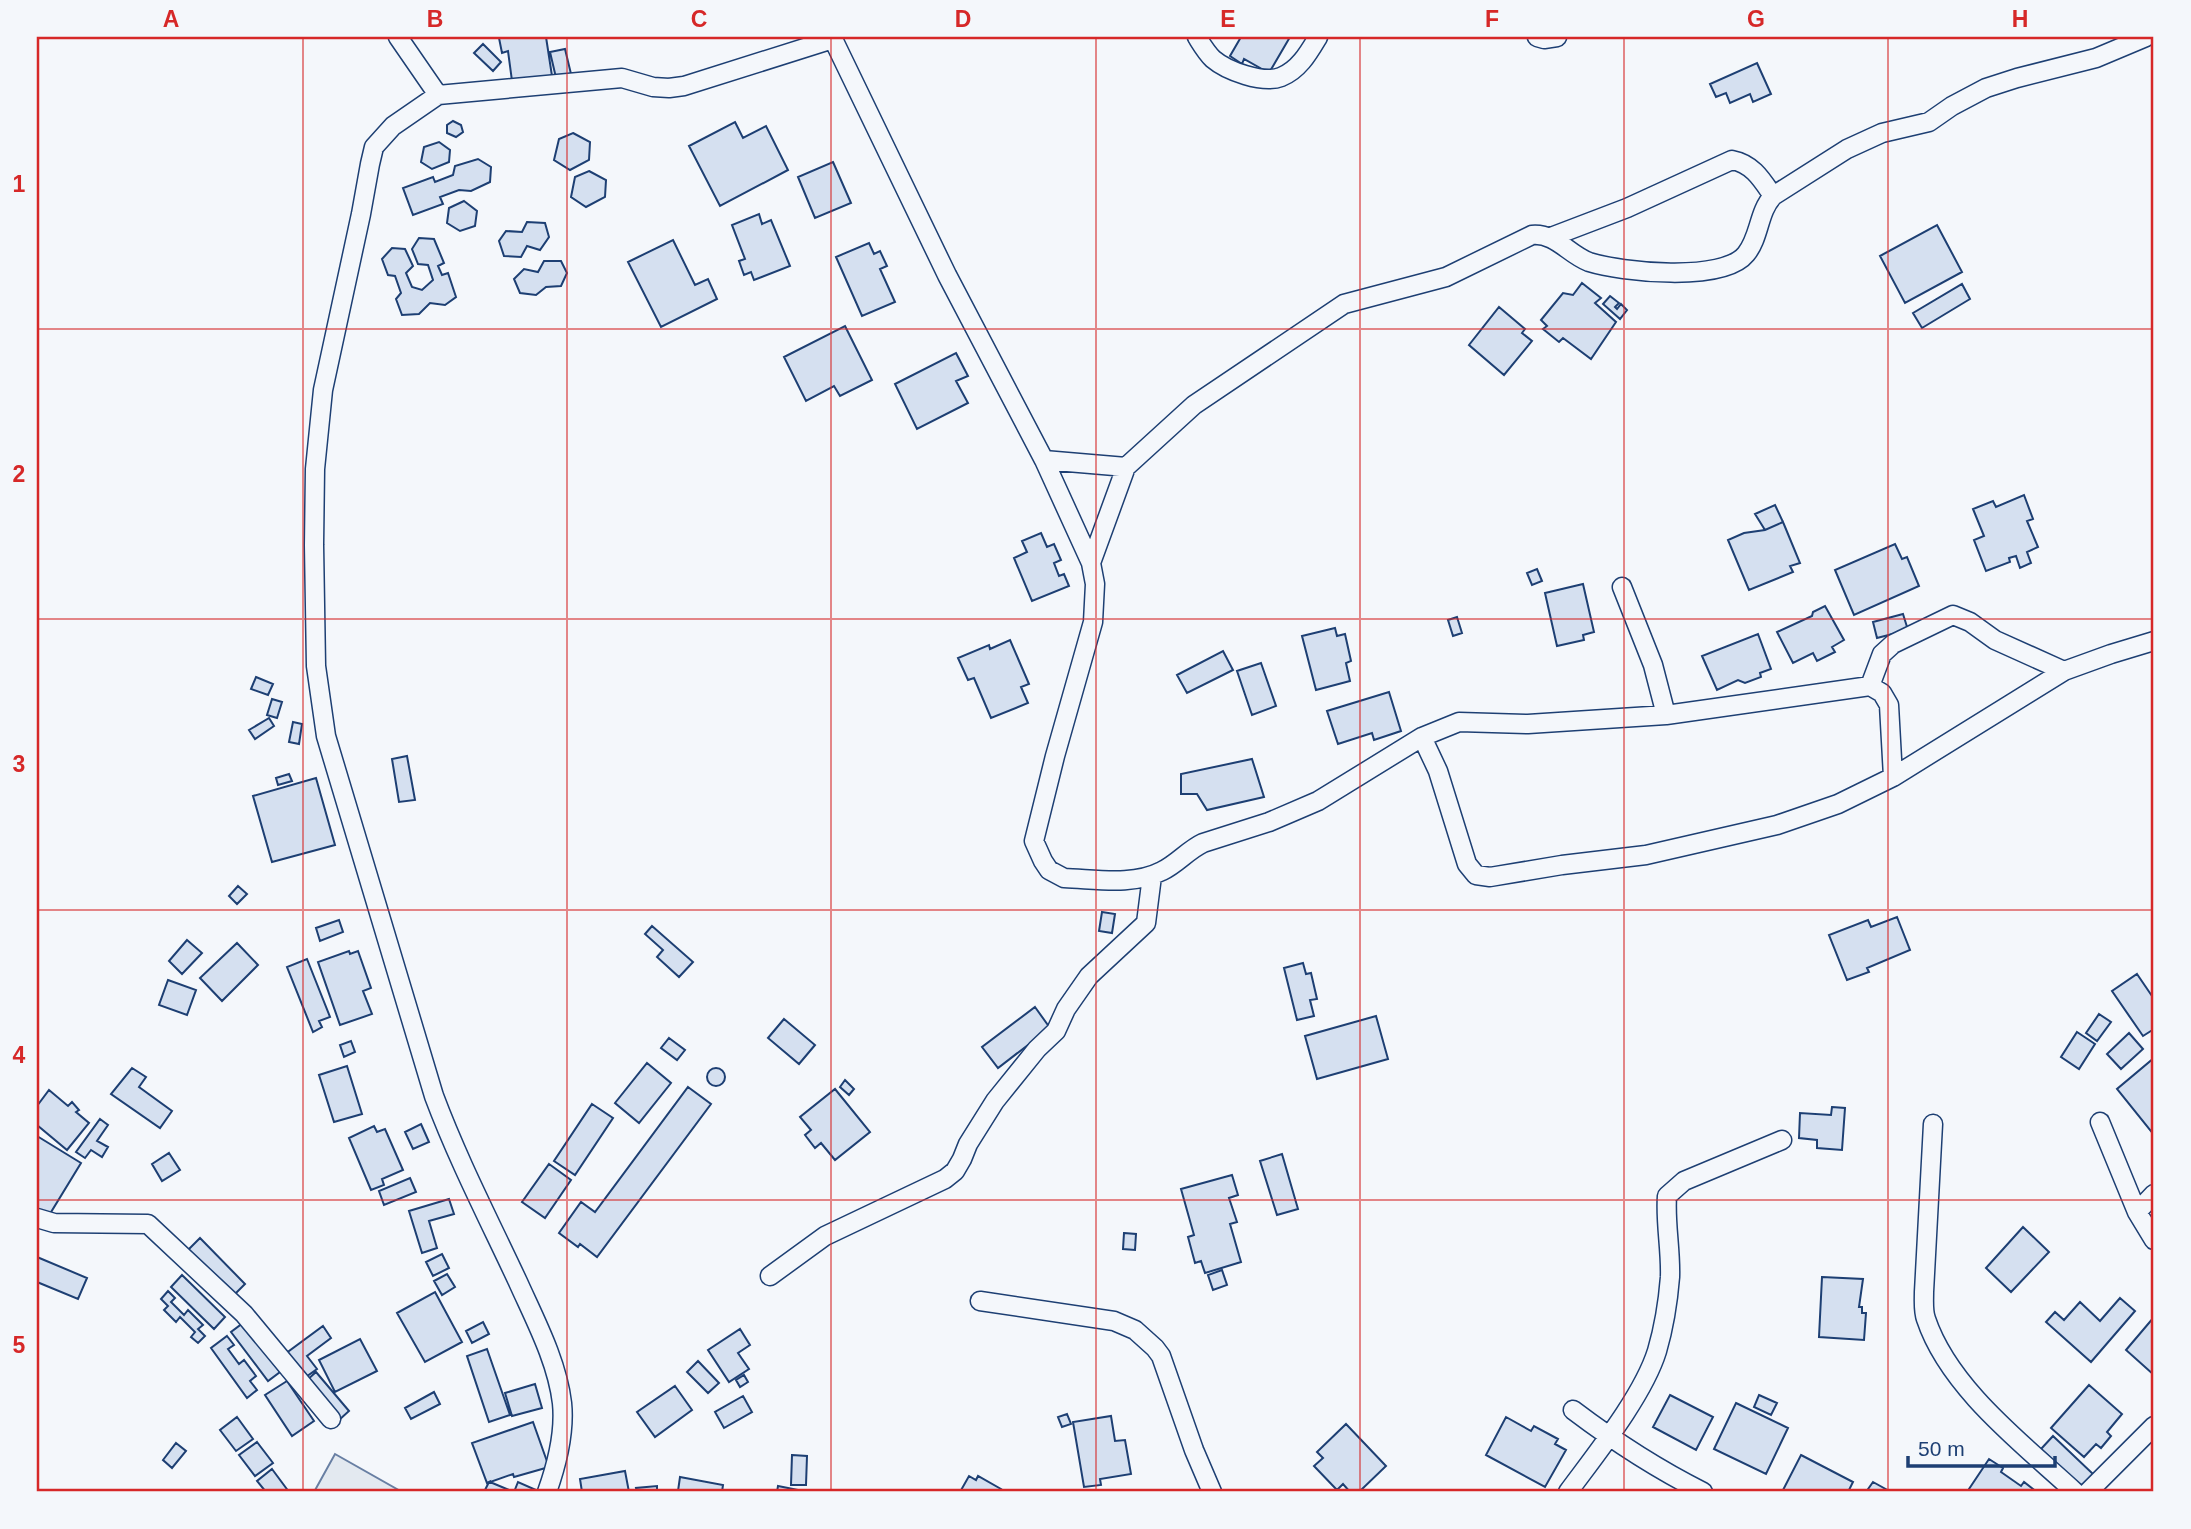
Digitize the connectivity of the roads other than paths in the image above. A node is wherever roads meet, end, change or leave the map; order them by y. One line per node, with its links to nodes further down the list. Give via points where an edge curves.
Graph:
1 (398, 37): 8 (street)
2 (1197, 37): 3 (street, via 1226,68 1267,79 1292,71)
3 (1318, 37)
4 (1537, 37): 5 (street)
5 (1557, 37)
6 (2146, 37): 9 (street, via 2096,58 1986,88 1929,122 1882,133 1847,149)
7 (835, 38): 8 (street, via 684,86 653,87 622,78); 11 (street, via 947,275)
8 (438, 94): 35 (street, via 393,126 374,148 370,164 321,404 315,469 316,666 326,736 434,1096 555,1370 563,1425)
9 (1773, 196): 10 (street, via 1757,172 1732,160); 10 (street, via 1747,253 1725,267 1702,272 1602,265 1587,261)
10 (1551, 237): 12 (street, via 1532,235 1447,277 1344,304 1194,405)
11 (1044, 460): 12 (street); 13 (street)
12 (1126, 467): 13 (street)
13 (1091, 563): 21 (street, via 1093,622 1034,841 1042,862 1064,878 1132,881)
14 (1622, 587): 18 (street, via 1653,665)
15 (2154, 641): 16 (street)
16 (2064, 671): 17 (street, via 1953,615 1893,644 1882,654); 20 (street)
17 (1870, 686): 18 (street); 20 (street, via 1882,693 1889,705)
18 (1666, 715): 19 (street, via 1528,724 1459,722)
19 (1422, 737): 20 (street, via 1438,771 1466,864 1482,877 1646,855 1777,825 1838,804); 21 (street, via 1318,801 1203,843)
20 (1893, 777)
21 (1152, 876): 29 (street, via 1146,923 1089,976 1056,1031 995,1101 955,1171 825,1236)
22 (2100, 1122): 26 (street)
23 (1933, 1124): 39 (street, via 1925,1316 1937,1345 1980,1402)
24 (1782, 1140): 34 (street, via 1684,1181 1667,1196 1670,1275 1656,1353)
25 (2154, 1194): 26 (street)
26 (2137, 1212): 28 (street)
27 (37, 1218): 32 (street, via 54,1223 148,1224 244,1314)
28 (2154, 1240)
29 (771, 1276)
30 (980, 1301): 36 (street, via 1114,1321 1136,1330 1161,1356)
31 (1573, 1410): 34 (street)
32 (331, 1419)
33 (2154, 1426): 40 (street)
34 (1608, 1436): 37 (street); 38 (street)
35 (547, 1492)
36 (1212, 1492)
37 (1568, 1492)
38 (1703, 1492)
39 (2075, 1492)
40 (2088, 1492)

